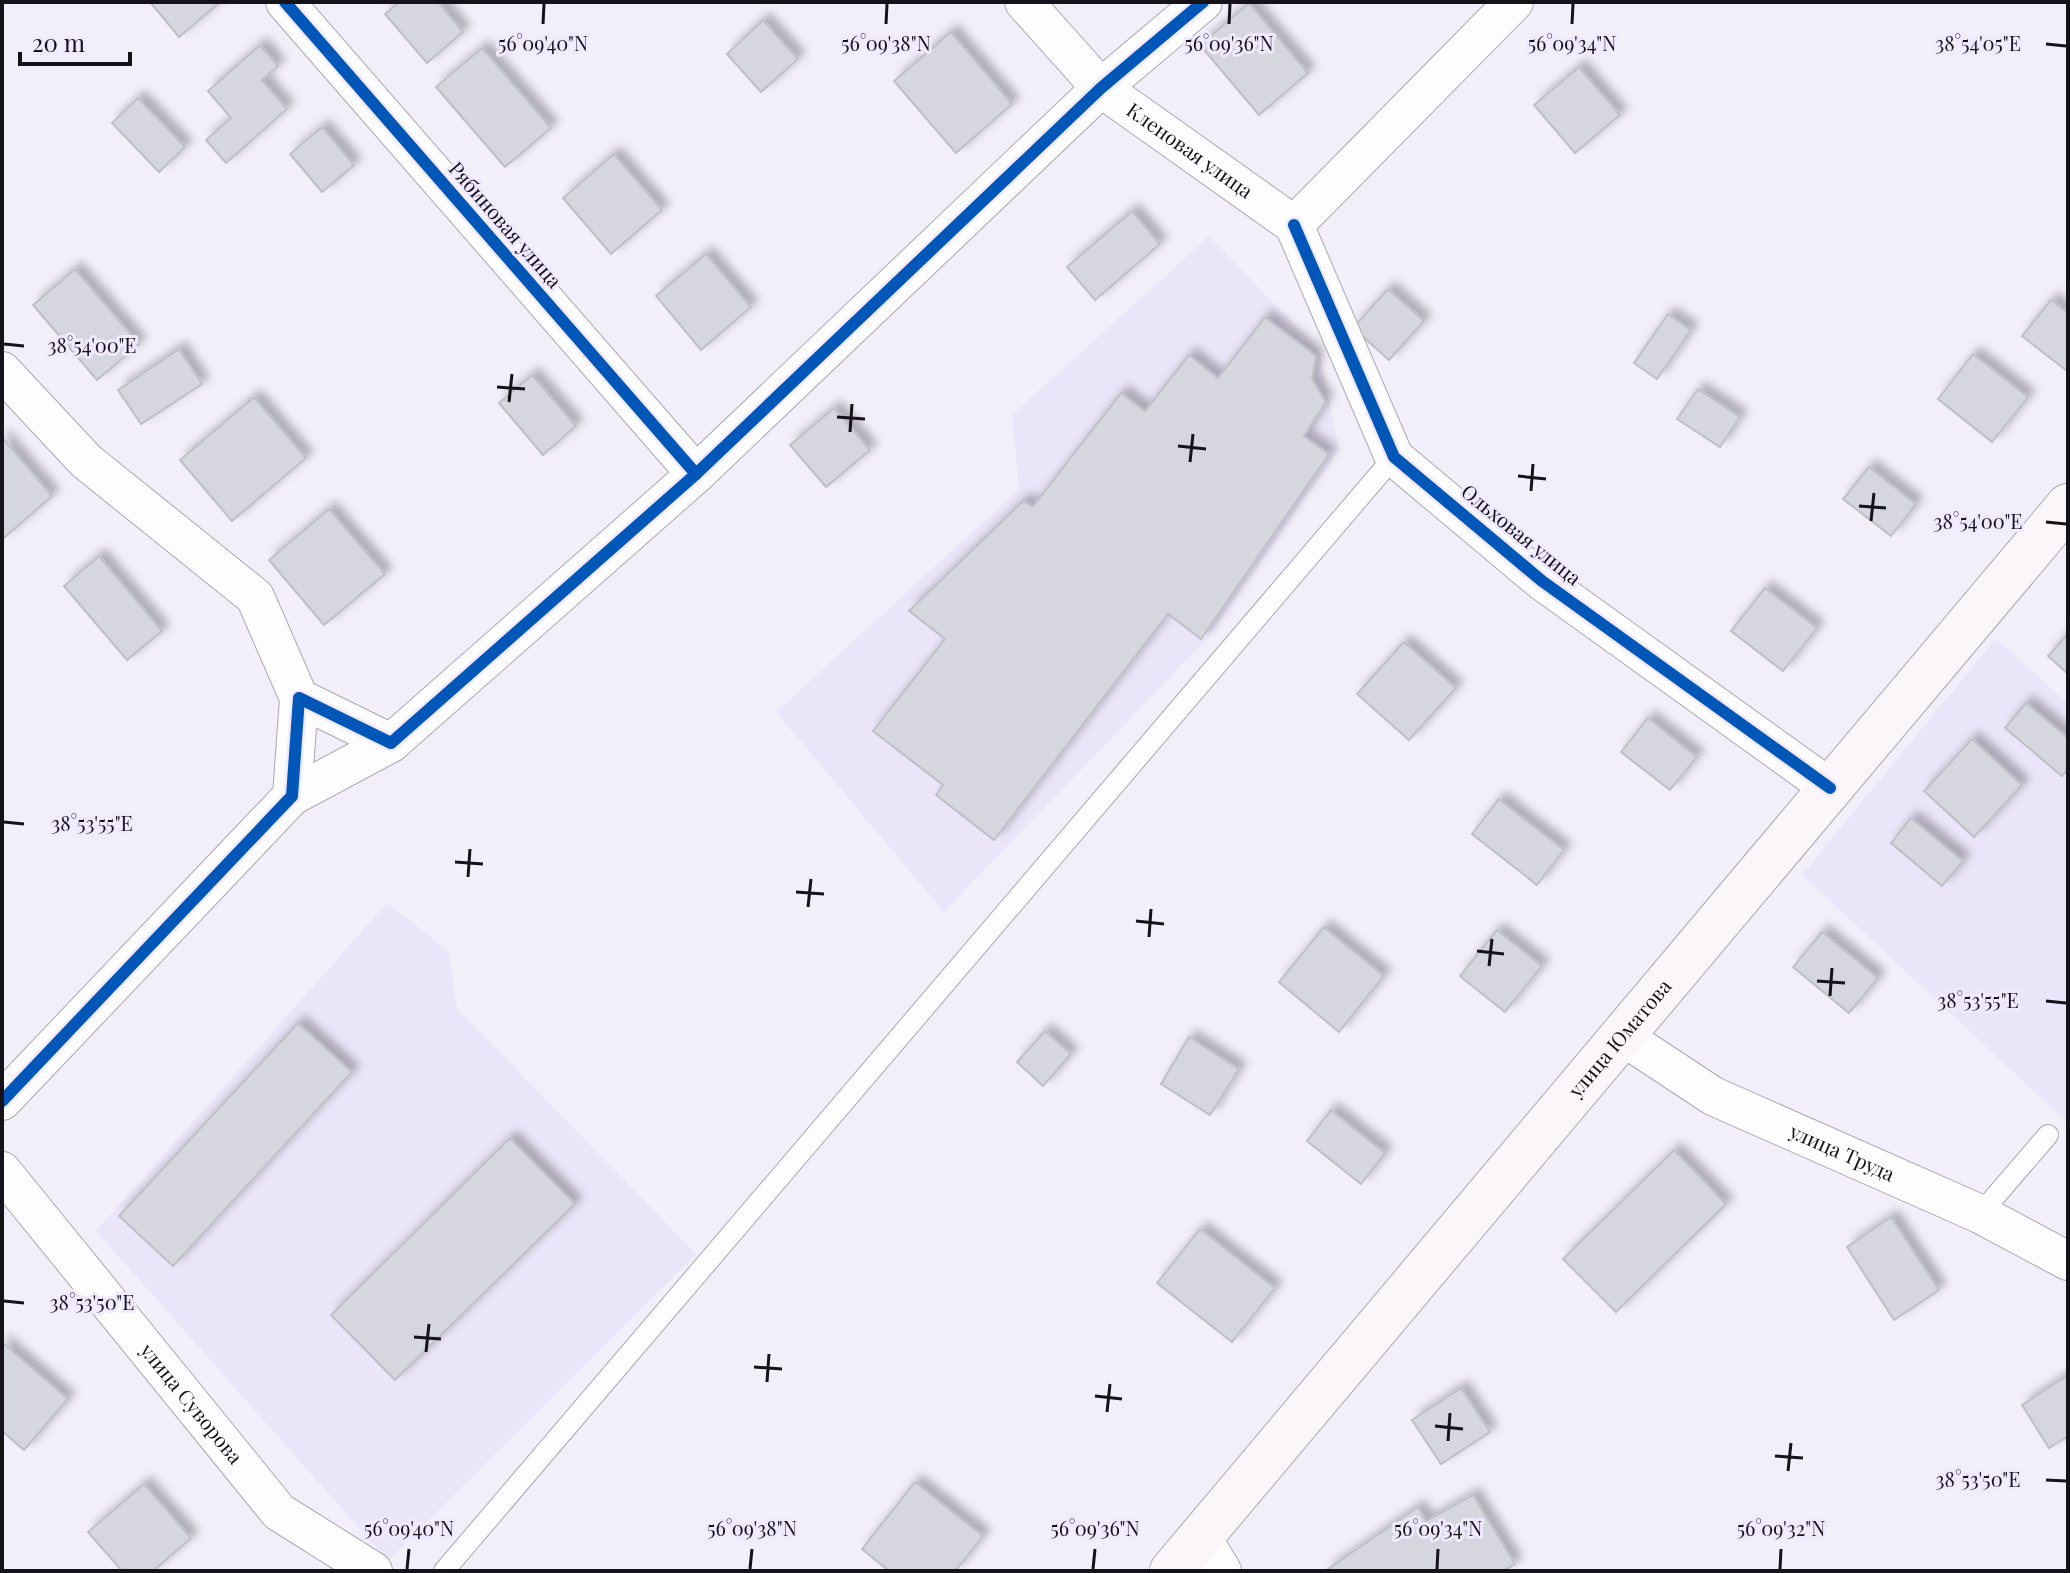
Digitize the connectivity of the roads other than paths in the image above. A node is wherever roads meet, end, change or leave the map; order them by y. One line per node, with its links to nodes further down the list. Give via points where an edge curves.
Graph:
1 (285, 2): 9 (street, Рябиновая улица)
2 (1024, 2): 5 (street, Кленовая улица)
3 (1203, 2): 5 (street)
4 (1514, 2): 6 (street)
5 (1101, 88): 6 (street, Кленовая улица); 9 (street)
6 (1294, 225): 8 (street, Ольховая улица)
7 (2, 371): 11 (street, via 86,461 255,597)
8 (1394, 457): 13 (street, Ольховая улица, via 1542,581); 23 (lane)
9 (696, 474): 12 (street)
10 (2068, 506): 13 (main road, улица Юматова)
11 (299, 698): 12 (street); 14 (street)
12 (391, 743): 14 (street)
13 (1830, 788): 15 (main road, улица Юматова)
14 (292, 796): 16 (street)
15 (1622, 1036): 19 (street, улица Труда, via 1713,1096); 21 (main road, улица Юматова)
16 (2, 1101)
17 (2048, 1135): 19 (lane)
18 (2, 1171): 22 (street, улица Суворова, via 279,1512)
19 (1980, 1214): 20 (street, улица Труда)
20 (2068, 1261)
21 (1212, 1553): 24 (main road, улица Юматова)
22 (373, 1571)
23 (444, 1571)
24 (1172, 1571)

